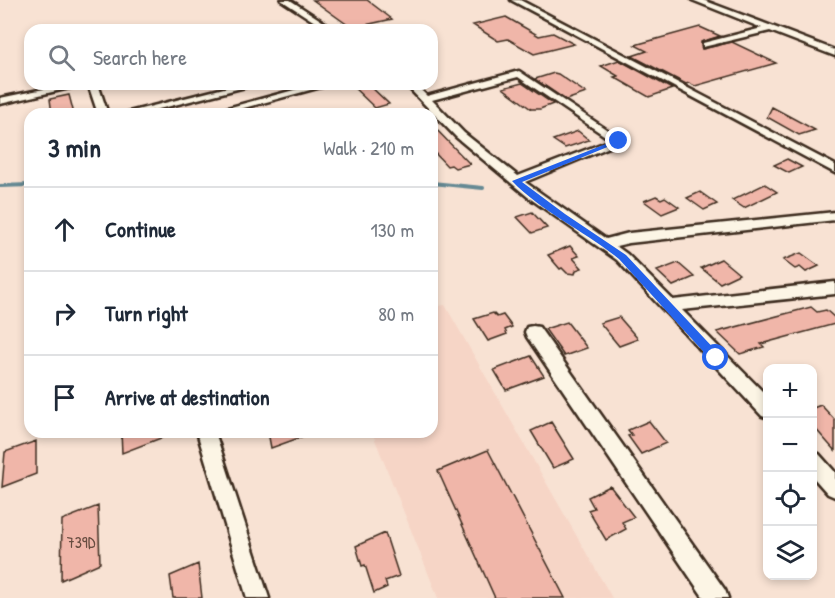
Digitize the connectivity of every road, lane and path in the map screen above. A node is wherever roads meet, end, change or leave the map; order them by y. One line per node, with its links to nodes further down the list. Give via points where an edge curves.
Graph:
1 (285, 0): 4 (street)
2 (515, 0): 20 (street)
3 (696, 0): 5 (street)
4 (323, 24)
5 (771, 28): 6 (street); 7 (street)
6 (706, 45)
7 (835, 53)
8 (53, 90): 14 (street)
9 (95, 90): 15 (street)
10 (227, 90): 16 (street)
11 (304, 90): 17 (street)
12 (416, 90): 13 (street)
13 (426, 99): 18 (street); 21 (street, via 519,74 619,141)
14 (0, 101)
15 (101, 108)
16 (151, 108)
17 (233, 108)
18 (434, 108)
19 (438, 112): 21 (street)
20 (835, 170)
21 (516, 181): 23 (street)
22 (835, 216): 23 (street, via 629,238)
23 (606, 244): 25 (street)
24 (835, 288): 25 (street)
25 (668, 307): 27 (street)
26 (533, 332): 32 (street)
27 (763, 405)
28 (208, 438): 31 (street)
29 (817, 466): 30 (street)
30 (835, 487)
31 (258, 598)
32 (717, 598)

